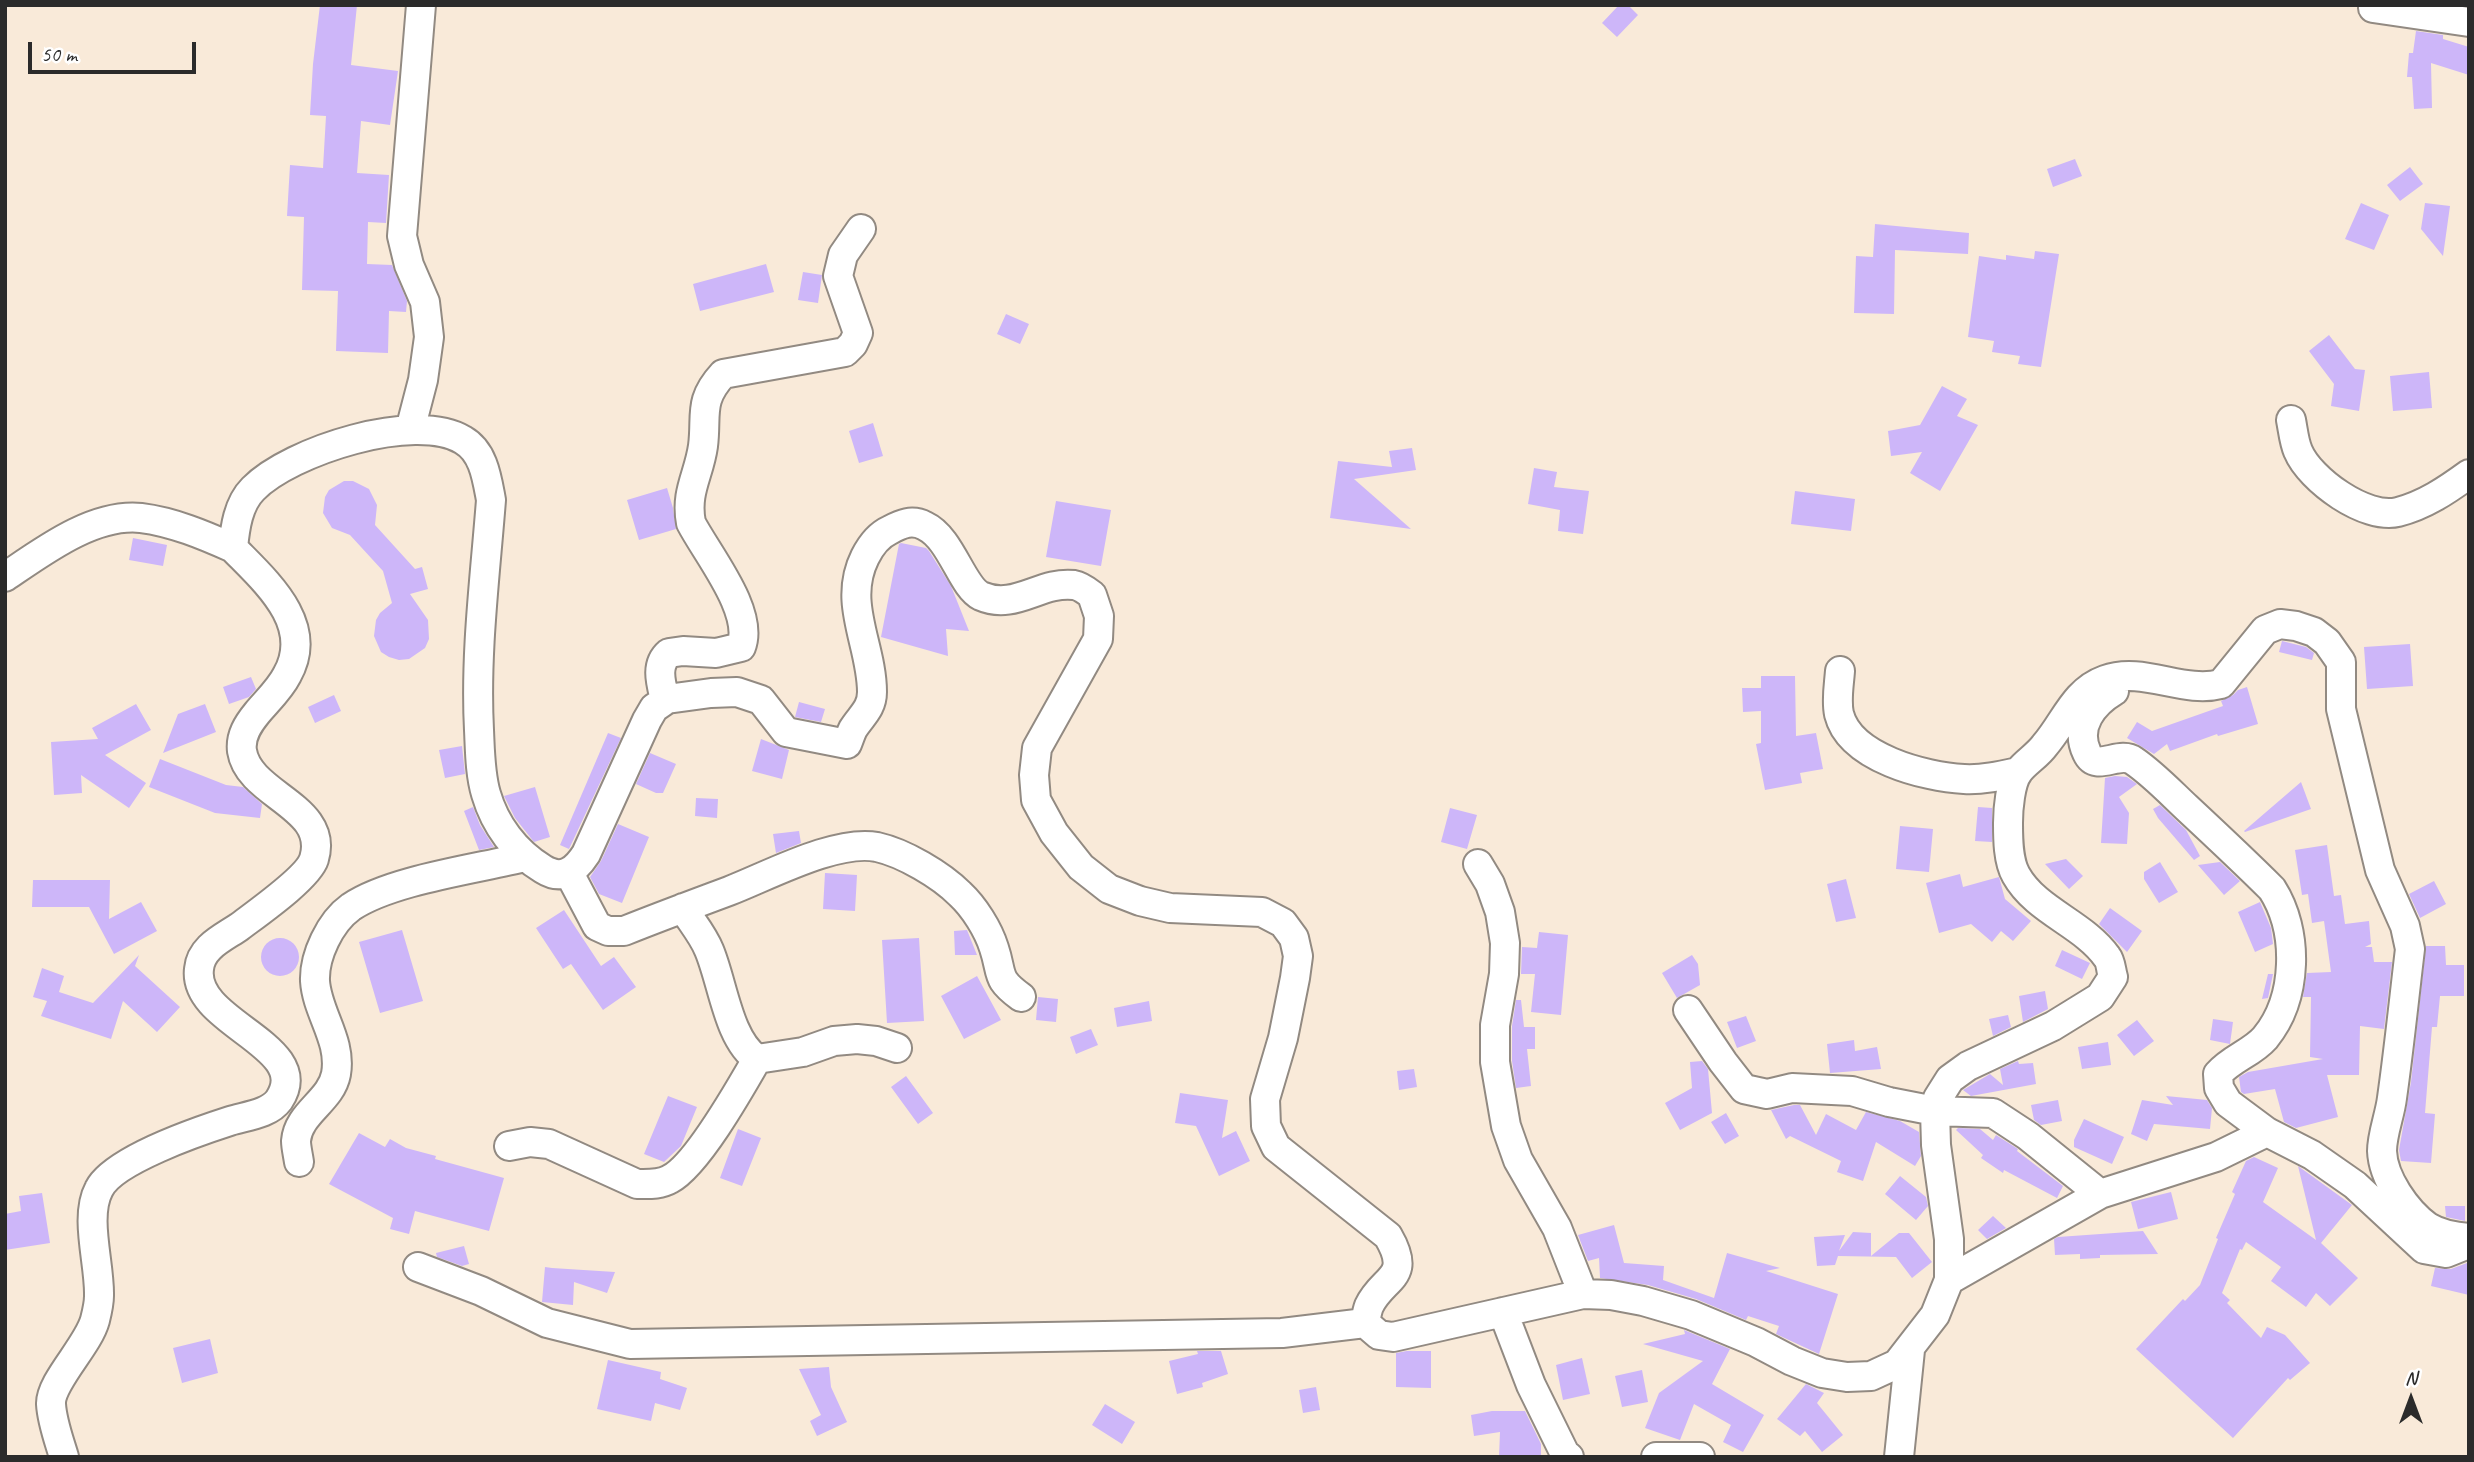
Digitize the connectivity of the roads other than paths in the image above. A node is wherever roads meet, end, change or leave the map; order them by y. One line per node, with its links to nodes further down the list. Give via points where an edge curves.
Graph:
1 (421, 5): 6 (street, via 402,236 425,302 429,337)
2 (2373, 8): 3 (street)
3 (2469, 22)
4 (861, 229): 12 (street, via 843,255 838,276 858,333 853,344 845,352 723,374 711,387 688,507 691,523 738,606 745,639 741,648 729,652 669,653 660,668)
5 (2291, 420): 7 (street, via 2298,452 2321,481 2363,509 2396,513 2440,495)
6 (410, 430): 8 (street, via 321,448 277,472 252,489 236,518); 14 (street, via 433,430 463,440 486,471 491,500 477,691 480,754 485,792 496,820)
7 (2469, 474)
8 (233, 548): 9 (street, via 195,531 139,518 114,521 58,541); 34 (street, via 283,602 295,641 286,678 249,723 242,751 247,767 259,780 301,814 316,844 306,874 211,945 198,971 210,1003 274,1053 283,1068 285,1086 278,1102 264,1111 145,1154 113,1172 99,1189 92,1213 97,1312 50,1401)
9 (5, 578)
10 (1840, 671): 13 (street, via 1839,717 1860,745 1882,759 1962,779)
11 (2165, 682): 13 (street, via 2131,675 2104,680 2078,696 2048,743); 23 (street, via 2115,691 2100,699 2084,727 2087,754 2105,762 2123,756 2132,759 2240,857 2282,905 2291,971 2276,1022 2264,1040 2228,1062 2218,1074 2219,1088 2228,1102); 27 (street, via 2221,684 2265,630 2280,624 2314,632 2328,642 2341,662 2341,709 2381,870 2410,950 2382,1149 2385,1165 2406,1204 2428,1226)
12 (665, 700): 16 (street, via 647,720 586,854); 32 (street, via 737,692 761,700 786,732 847,744 866,715 872,695 855,601 857,572 885,532 906,522 925,525 943,541 977,594 996,601 1027,596 1053,585 1076,585 1092,595 1099,616 1098,639 1037,748 1036,800 1081,867 1110,889 1170,908 1262,912 1283,923 1294,938 1296,978 1265,1099 1266,1126 1276,1147 1388,1236 1397,1251 1397,1269 1369,1305)
13 (2018, 772): 22 (street, via 2008,806 2008,842 2016,874 2033,896 2109,958 2113,977 2100,997 2053,1026 1959,1072 1938,1098)
14 (525, 857): 16 (street, via 549,872); 25 (street, via 374,894 349,908 335,923 323,944 315,974 316,994 337,1055 336,1074 329,1091 302,1121 296,1140)
15 (1478, 864): 30 (street, via 1500,912 1505,943 1495,1037 1506,1126 1518,1160 1557,1228)
16 (569, 873): 17 (street, via 590,916 597,926 608,930 624,930)
17 (683, 908): 18 (street, via 817,855 851,846 877,847 941,877 962,896 994,948 1005,986); 21 (street, via 707,945 737,1037)
18 (1020, 997)
19 (1688, 1010): 22 (street, via 1744,1089 1767,1094 1792,1088 1852,1091)
20 (897, 1048): 21 (street, via 857,1039)
21 (757, 1059): 24 (street, via 724,1114 670,1180 637,1184 549,1144)
22 (1935, 1111): 26 (street, via 1993,1112); 29 (street)
23 (2267, 1132): 26 (street, via 2216,1157); 27 (street, via 2312,1154 2355,1185 2424,1248 2446,1253)
24 (509, 1146)
25 (299, 1162)
26 (2100, 1194): 29 (street)
27 (2469, 1239)
28 (418, 1267): 32 (street, via 547,1323 630,1344 1282,1333)
29 (1949, 1280): 33 (street, via 1935,1315)
30 (1583, 1294): 31 (street); 33 (street, via 1632,1299 1691,1315 1822,1373 1871,1376 1897,1364)
31 (1503, 1312): 32 (street, via 1393,1337 1378,1335); 35 (street, via 1531,1385)
32 (1365, 1323)
33 (1910, 1350): 38 (street)
34 (64, 1457)
35 (1569, 1457)
36 (1657, 1457): 37 (street)
37 (1700, 1457)
38 (1899, 1457)

